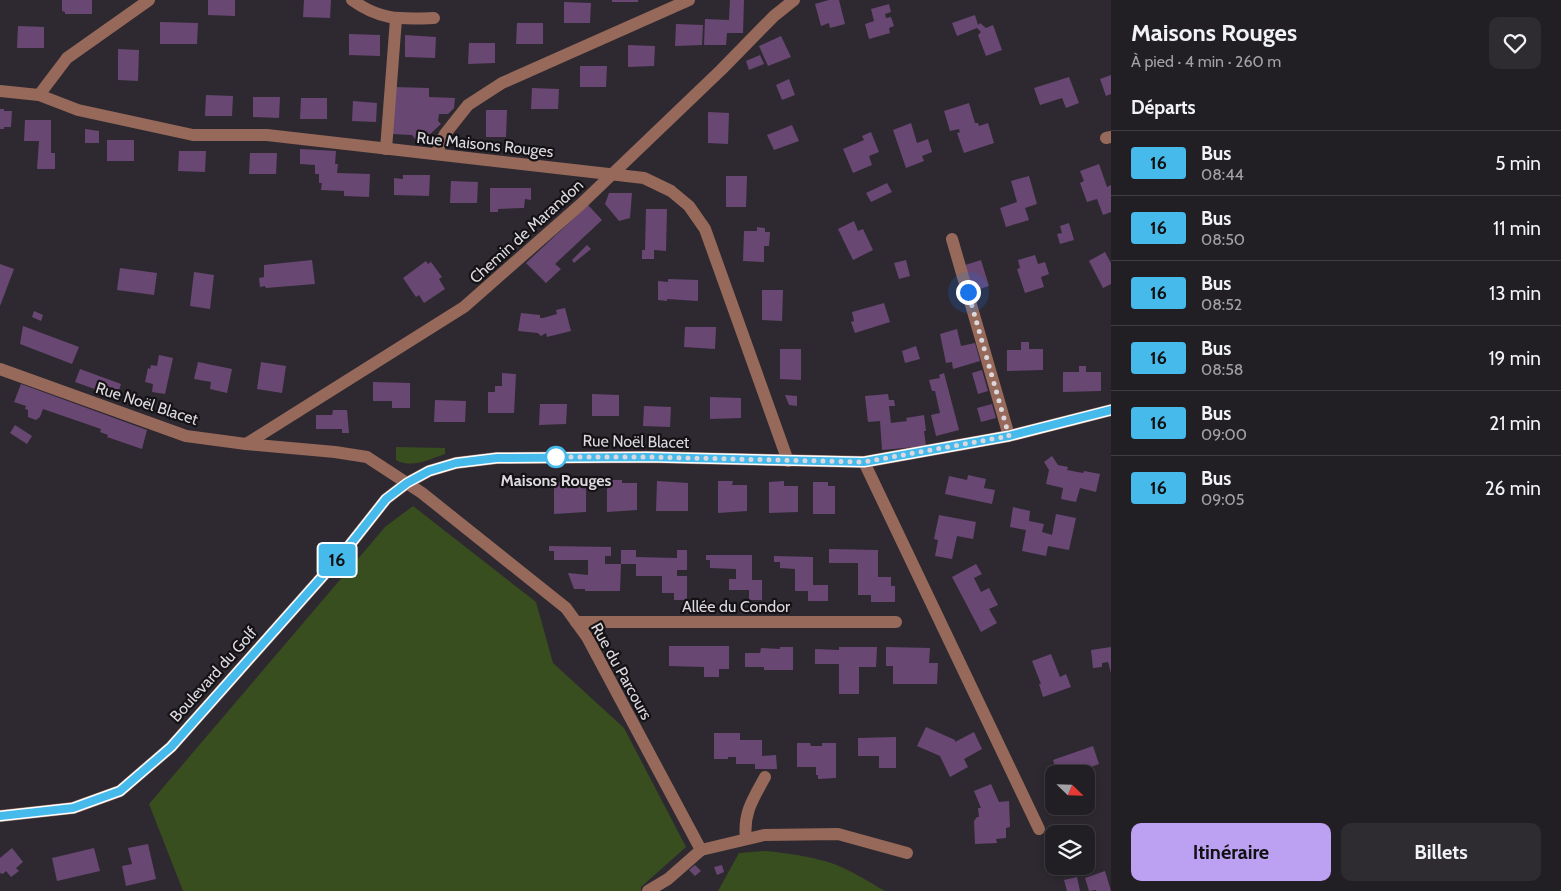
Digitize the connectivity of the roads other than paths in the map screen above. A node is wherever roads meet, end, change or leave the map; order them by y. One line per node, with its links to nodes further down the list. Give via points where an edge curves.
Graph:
1 (149, 0): 8 (street, via 68,58)
2 (352, 0): 6 (street, via 376,14)
3 (689, 0): 10 (street, via 502,83 468,105 445,134)
4 (794, 0): 11 (street, Chemin de Marandon)
5 (434, 18): 6 (street)
6 (396, 19): 9 (street)
7 (0, 91): 8 (street, Rue Maisons Rouges)
8 (39, 95): 9 (street, Rue Maisons Rouges, via 78,110 193,135 267,135)
9 (386, 149): 10 (street, Rue Maisons Rouges)
10 (436, 154): 11 (street, Rue Maisons Rouges)
11 (612, 175): 16 (street, Chemin de Marandon, via 464,307); 17 (street, Rue Maisons Rouges, via 644,178 671,191 689,206 705,229)
12 (952, 239): 15 (street)
13 (0, 369): 16 (street, Rue Noël Blacet, via 186,436)
14 (1110, 410): 15 (street, Rue Noël Blacet)
15 (1009, 436): 18 (street, Rue Noël Blacet)
16 (246, 444): 19 (street, Rue Noël Blacet, via 367,457)
17 (788, 461): 18 (street, Rue Noël Blacet); 19 (street, Rue Noël Blacet, via 647,457 497,458 456,463 429,471)
18 (864, 462): 24 (street)
19 (407, 483): 20 (street, Rue du Parcours, via 566,608); 23 (street, Boulevard du Golf, via 386,499 345,551 171,747 120,791 73,808)
20 (576, 622): 21 (street, Allée du Condor); 26 (street, Rue du Parcours)
21 (896, 622)
22 (765, 777): 25 (street, via 746,814)
23 (0, 816)
24 (1039, 829)
25 (746, 839): 26 (street); 27 (street, via 764,835 838,834)
26 (701, 850): 28 (street, via 668,880)
27 (907, 854)
28 (648, 891)

